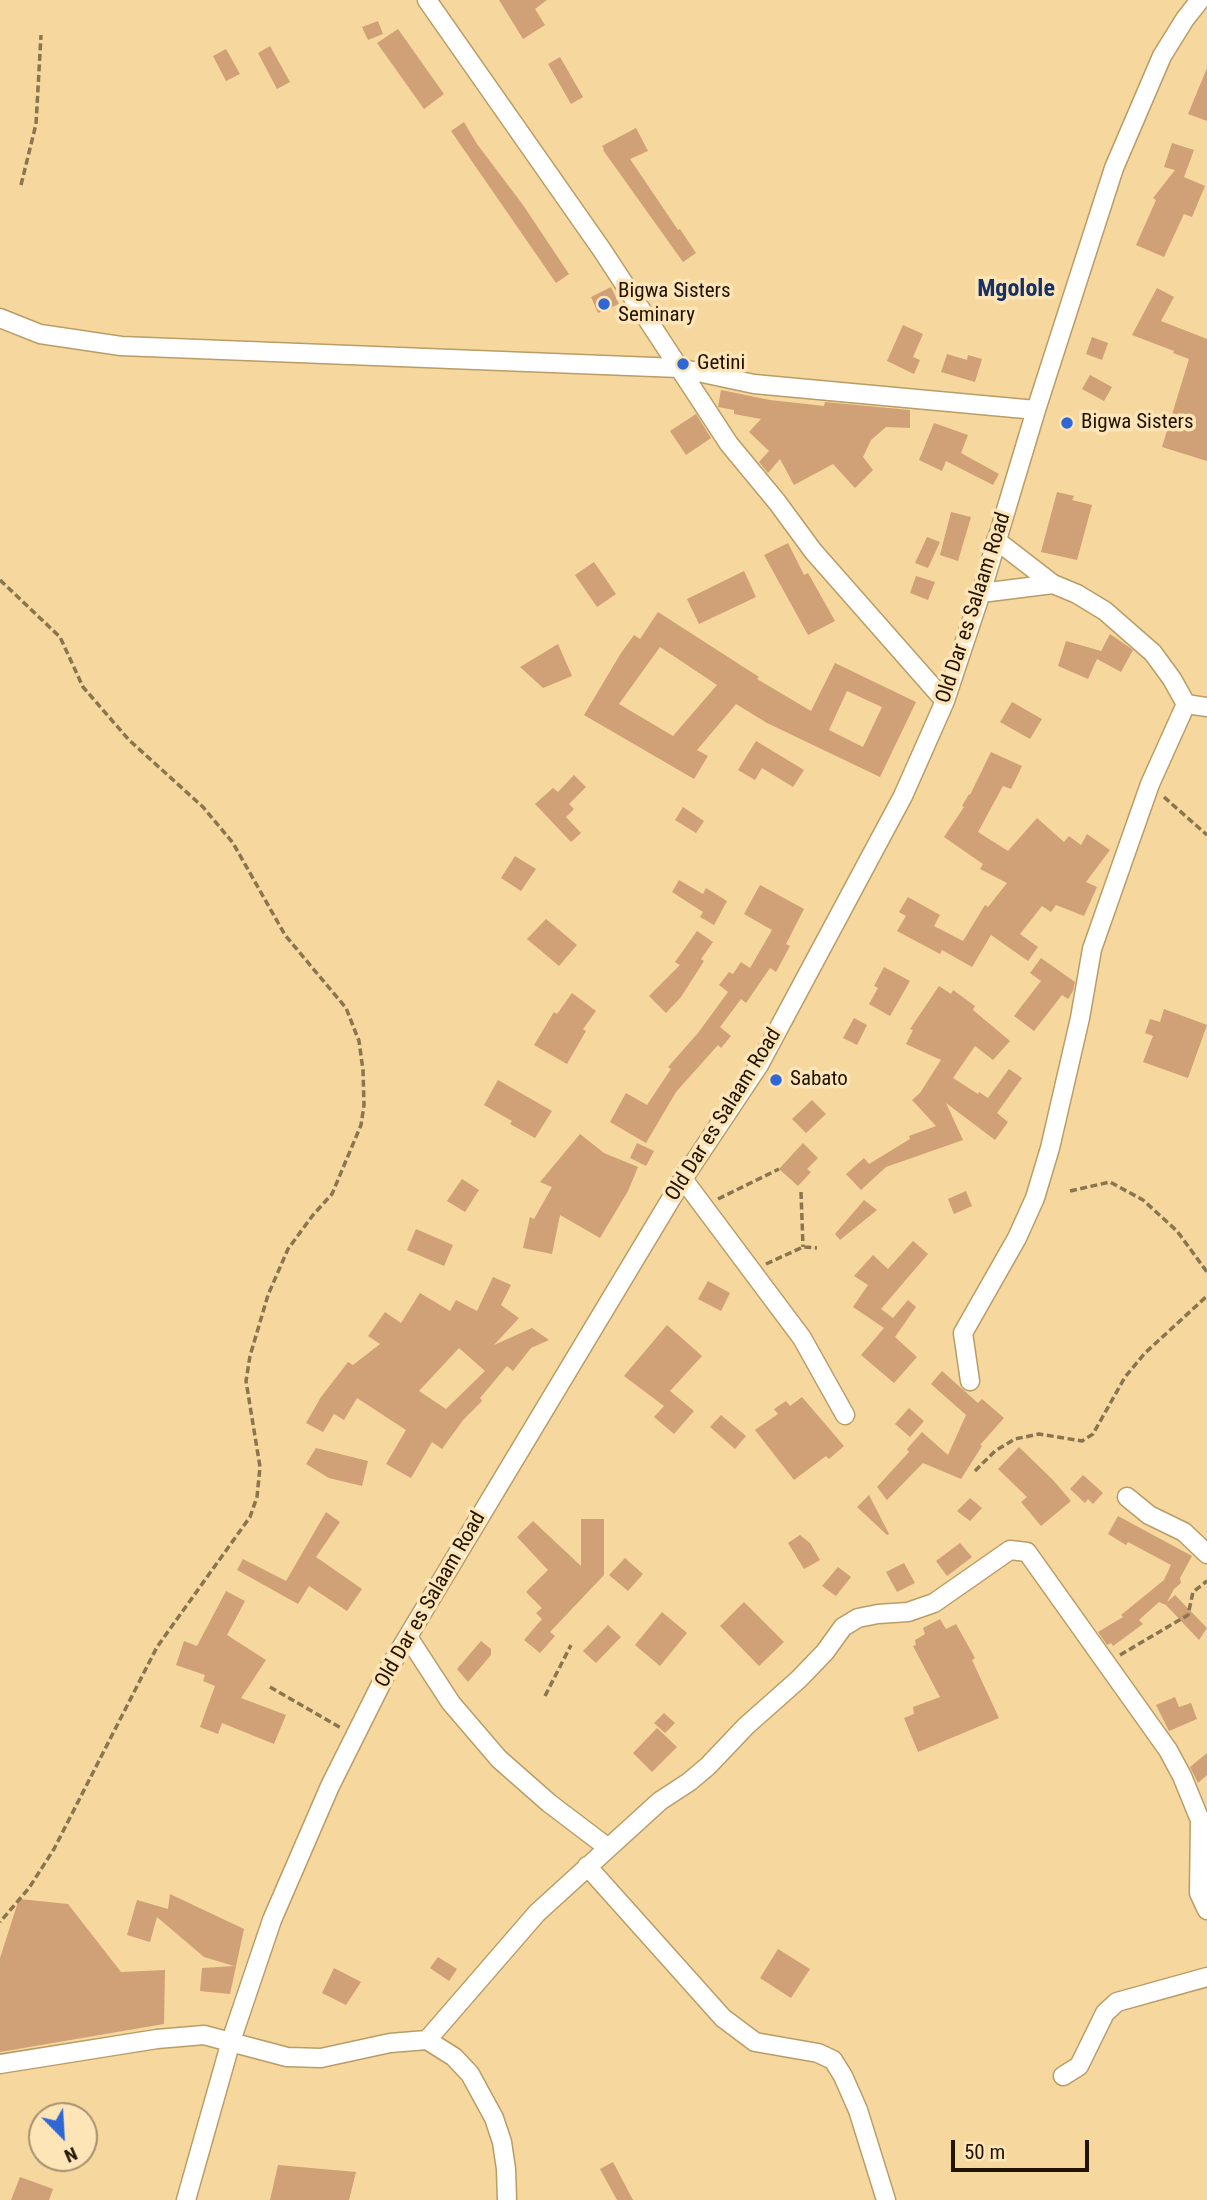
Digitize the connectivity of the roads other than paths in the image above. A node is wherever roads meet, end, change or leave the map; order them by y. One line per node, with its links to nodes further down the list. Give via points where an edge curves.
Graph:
1 (427, 0): 4 (street)
2 (1200, 0): 5 (street, Old Dar es Salaam Road, via 1162,55 1114,168)
3 (0, 318): 4 (street, via 40,334 121,346)
4 (679, 368): 5 (street, via 754,384); 9 (street, via 729,444 813,551)
5 (1036, 410): 6 (street, Old Dar es Salaam Road)
6 (996, 540): 7 (street); 8 (street, Old Dar es Salaam Road)
7 (1053, 584): 8 (street); 10 (street, via 1105,611 1153,653)
8 (981, 593): 9 (street, Old Dar es Salaam Road)
9 (944, 701): 12 (street, Old Dar es Salaam Road, via 903,796 759,1065)
10 (1185, 704): 11 (street); 13 (street, via 1150,784 1092,949 1080,1018 1035,1198 963,1333)
11 (1207, 707)
12 (683, 1180): 14 (street, via 802,1338); 17 (street, Old Dar es Salaam Road)
13 (970, 1381)
14 (845, 1415)
15 (1127, 1497): 16 (street, via 1149,1515 1184,1532)
16 (1207, 1554)
17 (408, 1637): 18 (street, via 452,1703 499,1759); 23 (street, Old Dar es Salaam Road, via 306,1839 272,1920)
18 (607, 1847): 19 (street); 20 (street, via 708,1766 799,1679 843,1627 858,1618 908,1612 934,1602 1010,1550 1027,1552 1182,1776 1200,1820 1199,1893)
19 (586, 1866): 22 (street, via 537,1913); 28 (street, via 723,2018 755,2042 833,2060 858,2110)
20 (1207, 1910)
21 (1207, 1977): 25 (street, via 1117,2002 1105,2013 1079,2066)
22 (427, 2040): 23 (street, via 321,2058 287,2057); 27 (street, via 470,2074 494,2118 505,2155)
23 (231, 2041): 24 (street, via 204,2035 157,2039); 26 (street, Old Dar es Salaam Road)
24 (0, 2064)
25 (1063, 2076)
26 (186, 2200)
27 (507, 2200)
28 (887, 2200)

